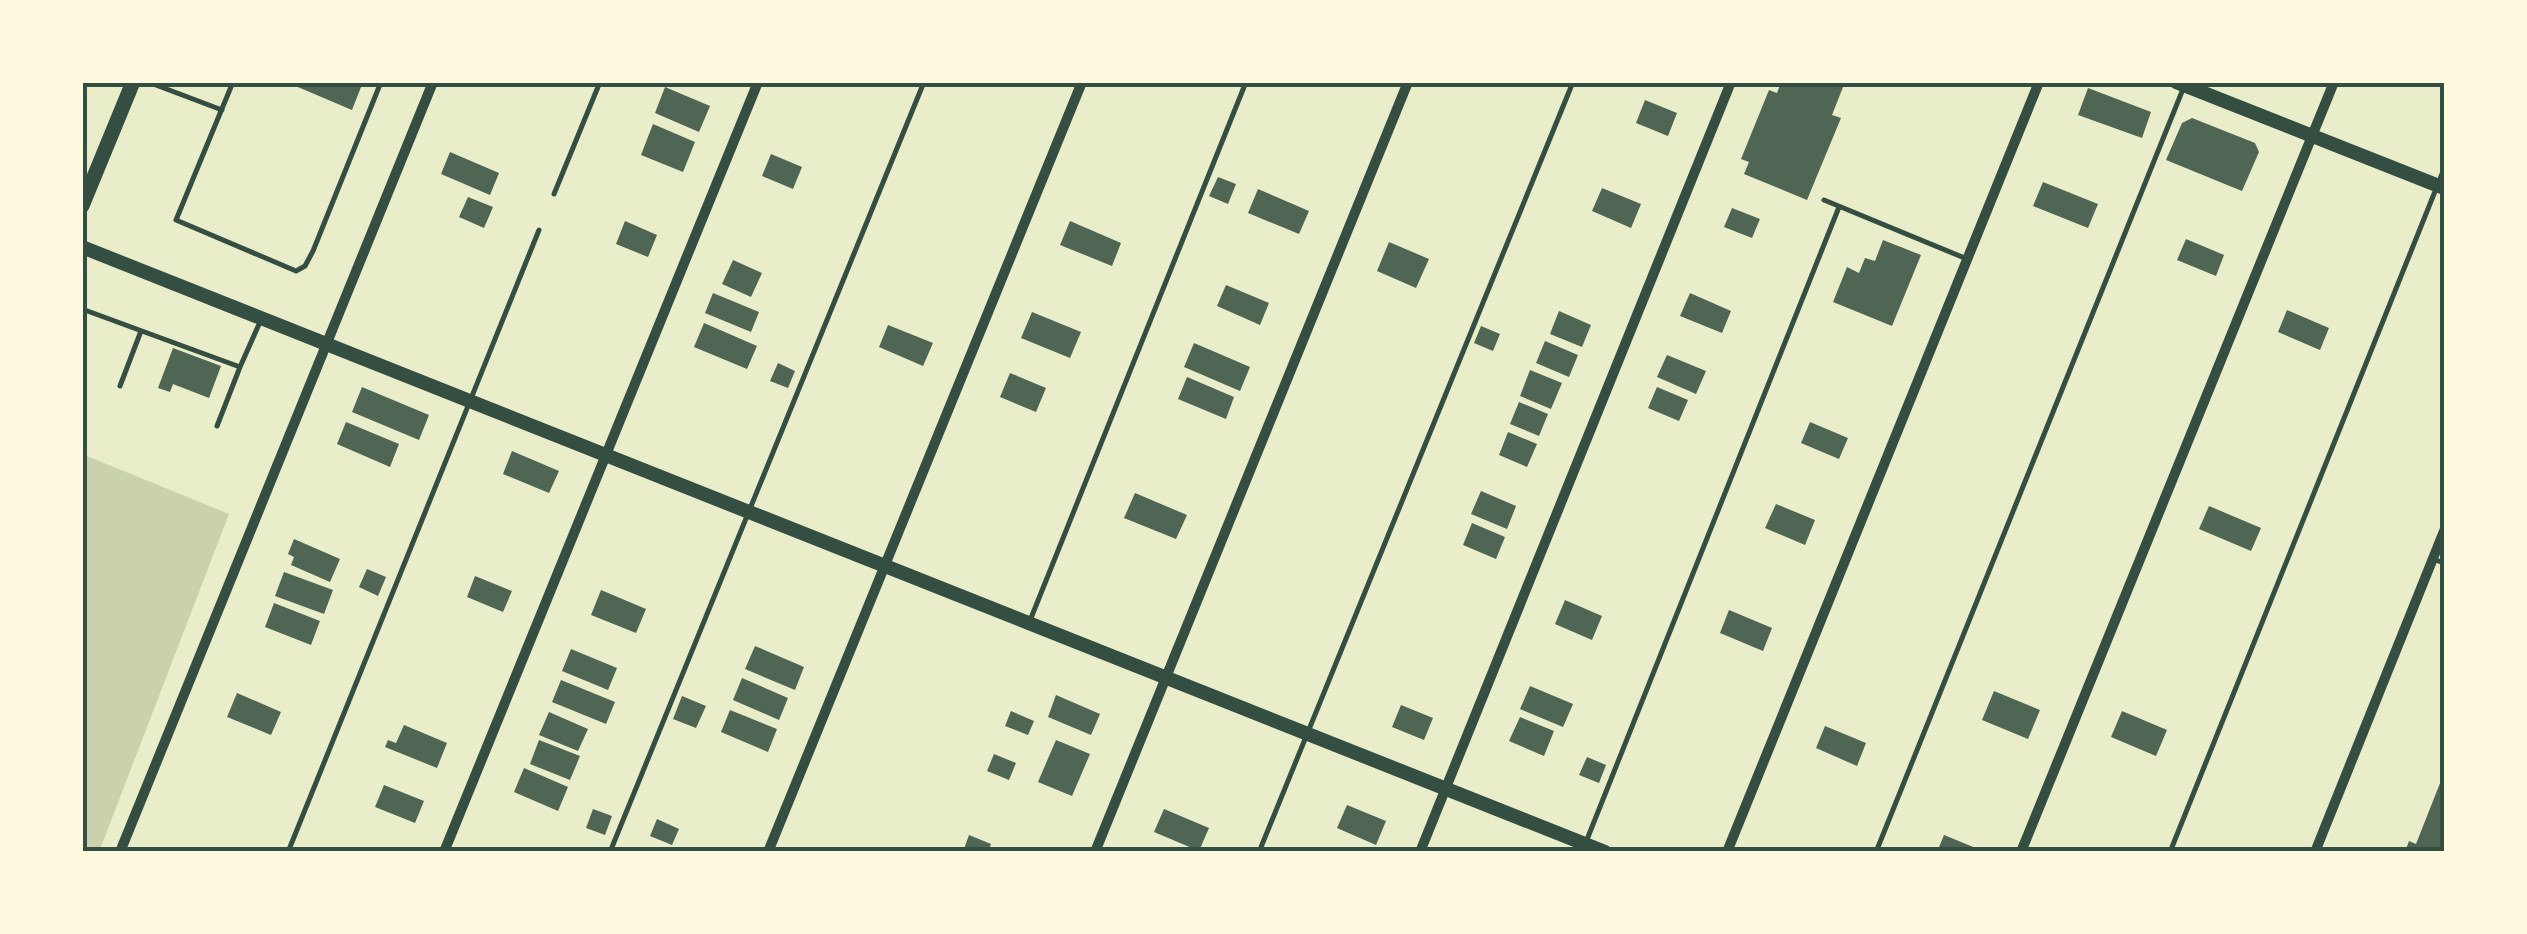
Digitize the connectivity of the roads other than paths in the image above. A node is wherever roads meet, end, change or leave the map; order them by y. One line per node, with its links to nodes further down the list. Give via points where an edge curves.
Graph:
1 (133, 82): 23 (main road)
2 (148, 82): 17 (lane)
3 (233, 82): 17 (lane)
4 (381, 82): 17 (lane, via 313,252 296,271 176,220)
5 (433, 82): 33 (street)
6 (600, 82): 21 (lane)
7 (758, 82): 38 (street)
8 (924, 82): 39 (lane)
9 (1082, 82): 42 (street)
10 (1246, 82): 43 (lane)
11 (1408, 82): 44 (street)
12 (1573, 82): 45 (lane)
13 (1731, 82): 46 (street)
14 (2038, 82): 29 (street)
15 (2334, 82): 18 (street)
16 (2182, 84): 18 (street); 58 (lane)
17 (222, 110)
18 (2312, 136): 20 (street); 59 (street)
19 (2444, 169): 20 (lane)
20 (2441, 187): 60 (lane)
21 (554, 194)
22 (1824, 200): 24 (lane)
23 (82, 206)
24 (1839, 207): 27 (lane); 47 (lane)
25 (1907, 225): 27 (lane)
26 (539, 230): 36 (lane)
27 (1904, 233): 29 (lane)
28 (82, 247): 31 (street)
29 (1967, 259): 57 (street)
30 (82, 309): 32 (lane)
31 (262, 319): 33 (street); 34 (lane)
32 (141, 331): 34 (lane); 35 (lane)
33 (326, 345): 36 (street); 48 (street)
34 (240, 367): 37 (lane)
35 (120, 386)
36 (469, 402): 38 (street); 49 (lane)
37 (217, 426)
38 (605, 456): 39 (street); 50 (street)
39 (750, 513): 42 (street); 51 (lane)
40 (2444, 531): 41 (street)
41 (2439, 561): 61 (street)
42 (885, 567): 43 (street); 52 (street)
43 (1029, 624): 44 (street)
44 (1165, 678): 45 (street); 53 (street)
45 (1308, 734): 46 (street); 54 (lane)
46 (1446, 788): 47 (street); 55 (street)
47 (1584, 848): 56 (street)
48 (120, 852)
49 (288, 852)
50 (444, 852)
51 (610, 852)
52 (768, 852)
53 (1095, 852)
54 (1258, 852)
55 (1420, 852)
56 (1605, 852)
57 (1727, 852)
58 (1876, 852)
59 (2021, 852)
60 (2170, 852)
61 (2315, 852)

